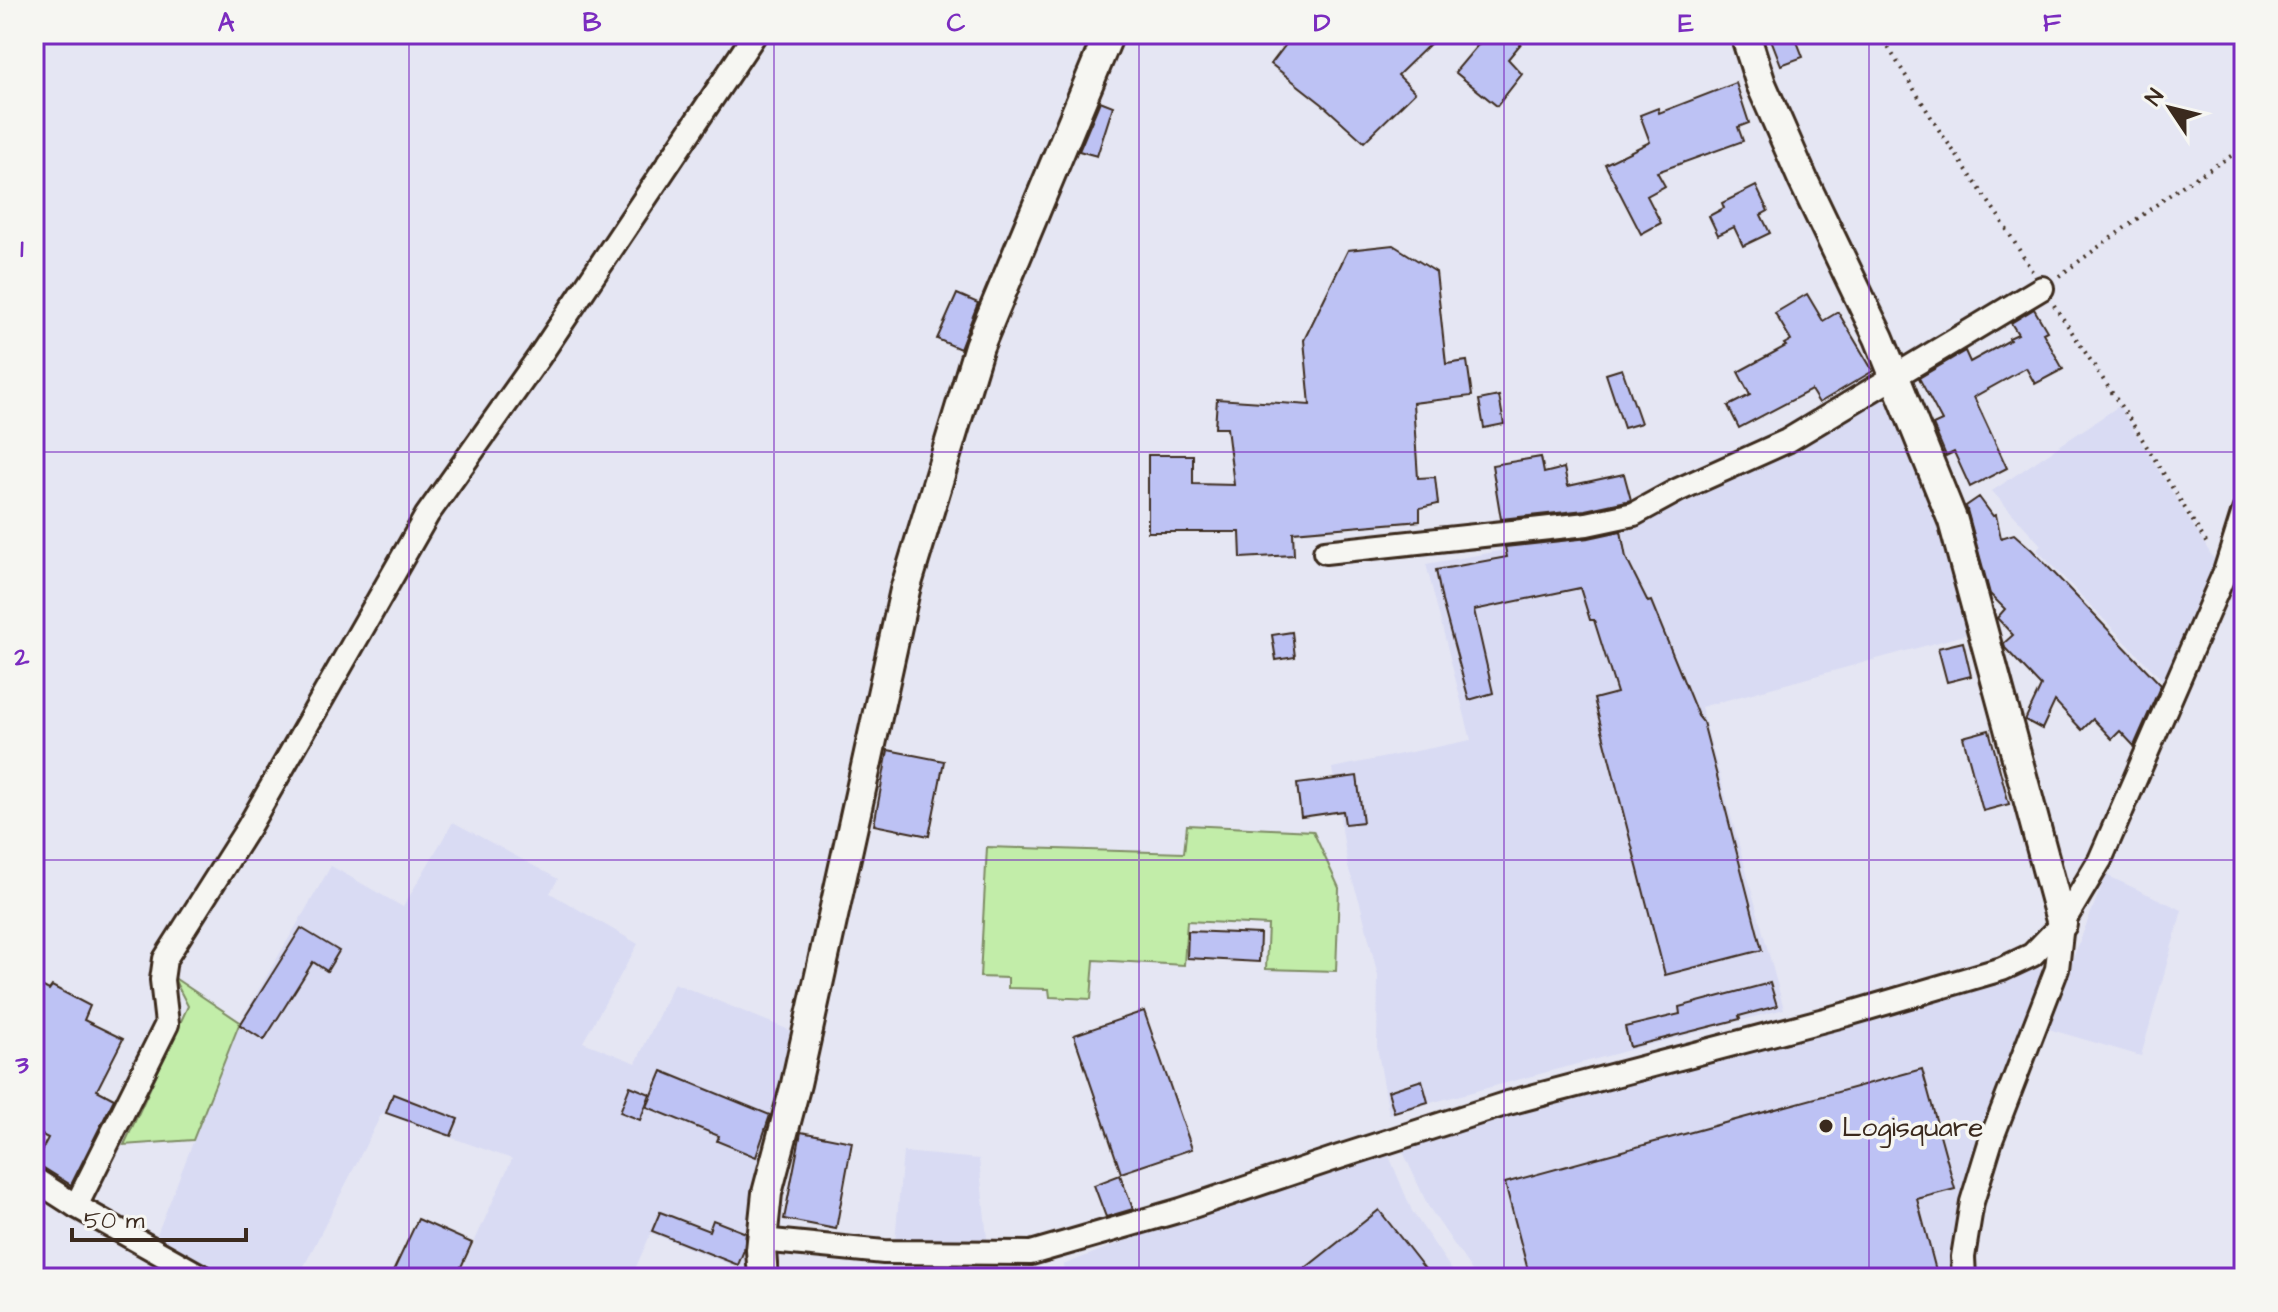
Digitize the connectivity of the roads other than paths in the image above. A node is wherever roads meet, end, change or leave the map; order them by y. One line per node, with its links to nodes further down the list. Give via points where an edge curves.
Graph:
1 (755, 34): 10 (street, via 427,515 248,828 165,959 167,1024)
2 (1109, 34): 11 (street, via 979,346 905,590 767,1193)
3 (1745, 34): 5 (street, via 1761,84)
4 (2042, 288): 5 (street)
5 (1894, 376): 7 (street, via 1787,441 1634,514 1587,524); 8 (street, via 1953,521)
6 (2244, 511): 8 (street, via 2225,572 2106,846)
7 (1325, 552)
8 (2062, 924): 11 (street, via 2032,955 2002,969 1508,1103 1031,1253 884,1252); 14 (street, via 2057,969 1972,1202)
9 (34, 1179): 10 (street)
10 (76, 1206): 12 (street)
11 (762, 1240): 13 (street)
12 (204, 1278)
13 (763, 1278)
14 (1964, 1278)

